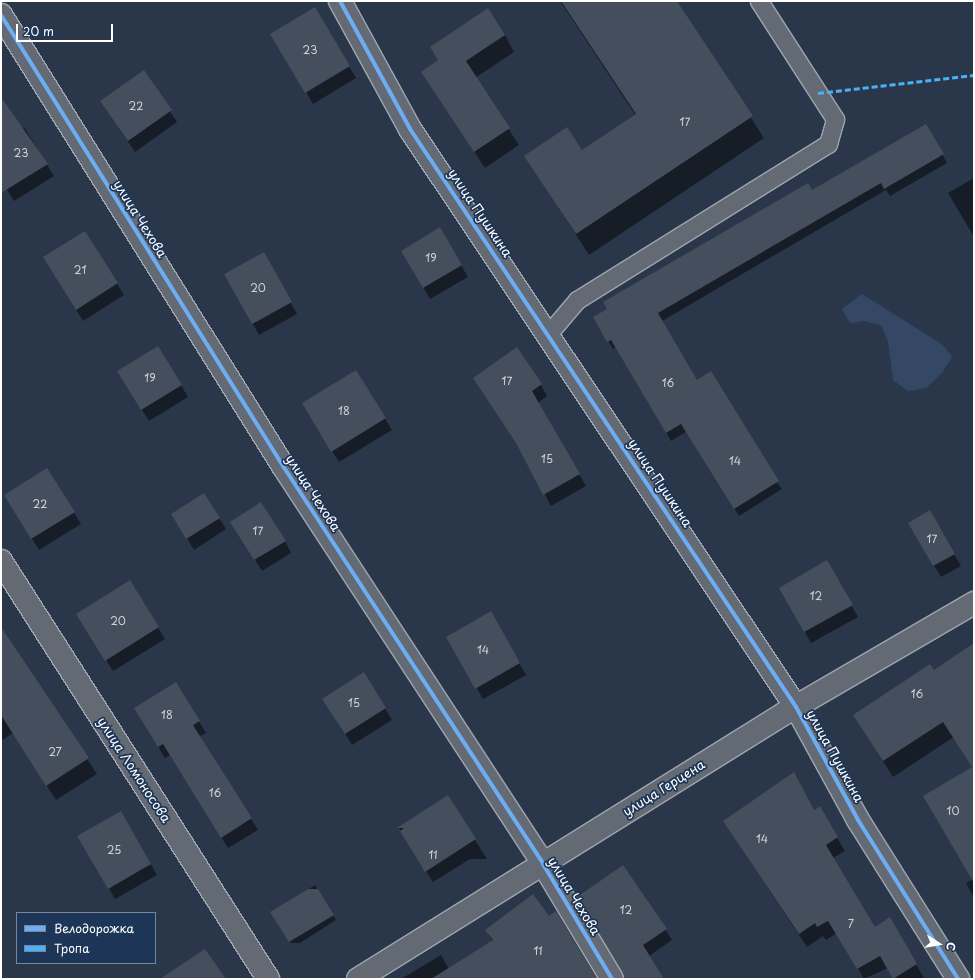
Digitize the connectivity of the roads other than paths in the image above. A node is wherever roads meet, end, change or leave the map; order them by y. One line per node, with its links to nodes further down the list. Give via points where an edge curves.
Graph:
1 (340, 1): 4 (street, улица Пушкина, via 410,129)
2 (759, 1): 4 (lane, via 835,119 828,144 577,300)
3 (1, 15): 8 (street, улица Чехова, via 292,479)
4 (549, 333): 7 (street, улица Пушкина)
5 (1, 561): 9 (street, улица Ломоносова)
6 (974, 603): 7 (street, улица Герцена)
7 (796, 707): 8 (street, улица Герцена); 12 (street, улица Пушкина, via 858,820)
8 (543, 864): 10 (street, улица Герцена); 11 (street, улица Чехова)
9 (268, 979)
10 (358, 979)
11 (612, 979)
12 (958, 979)

